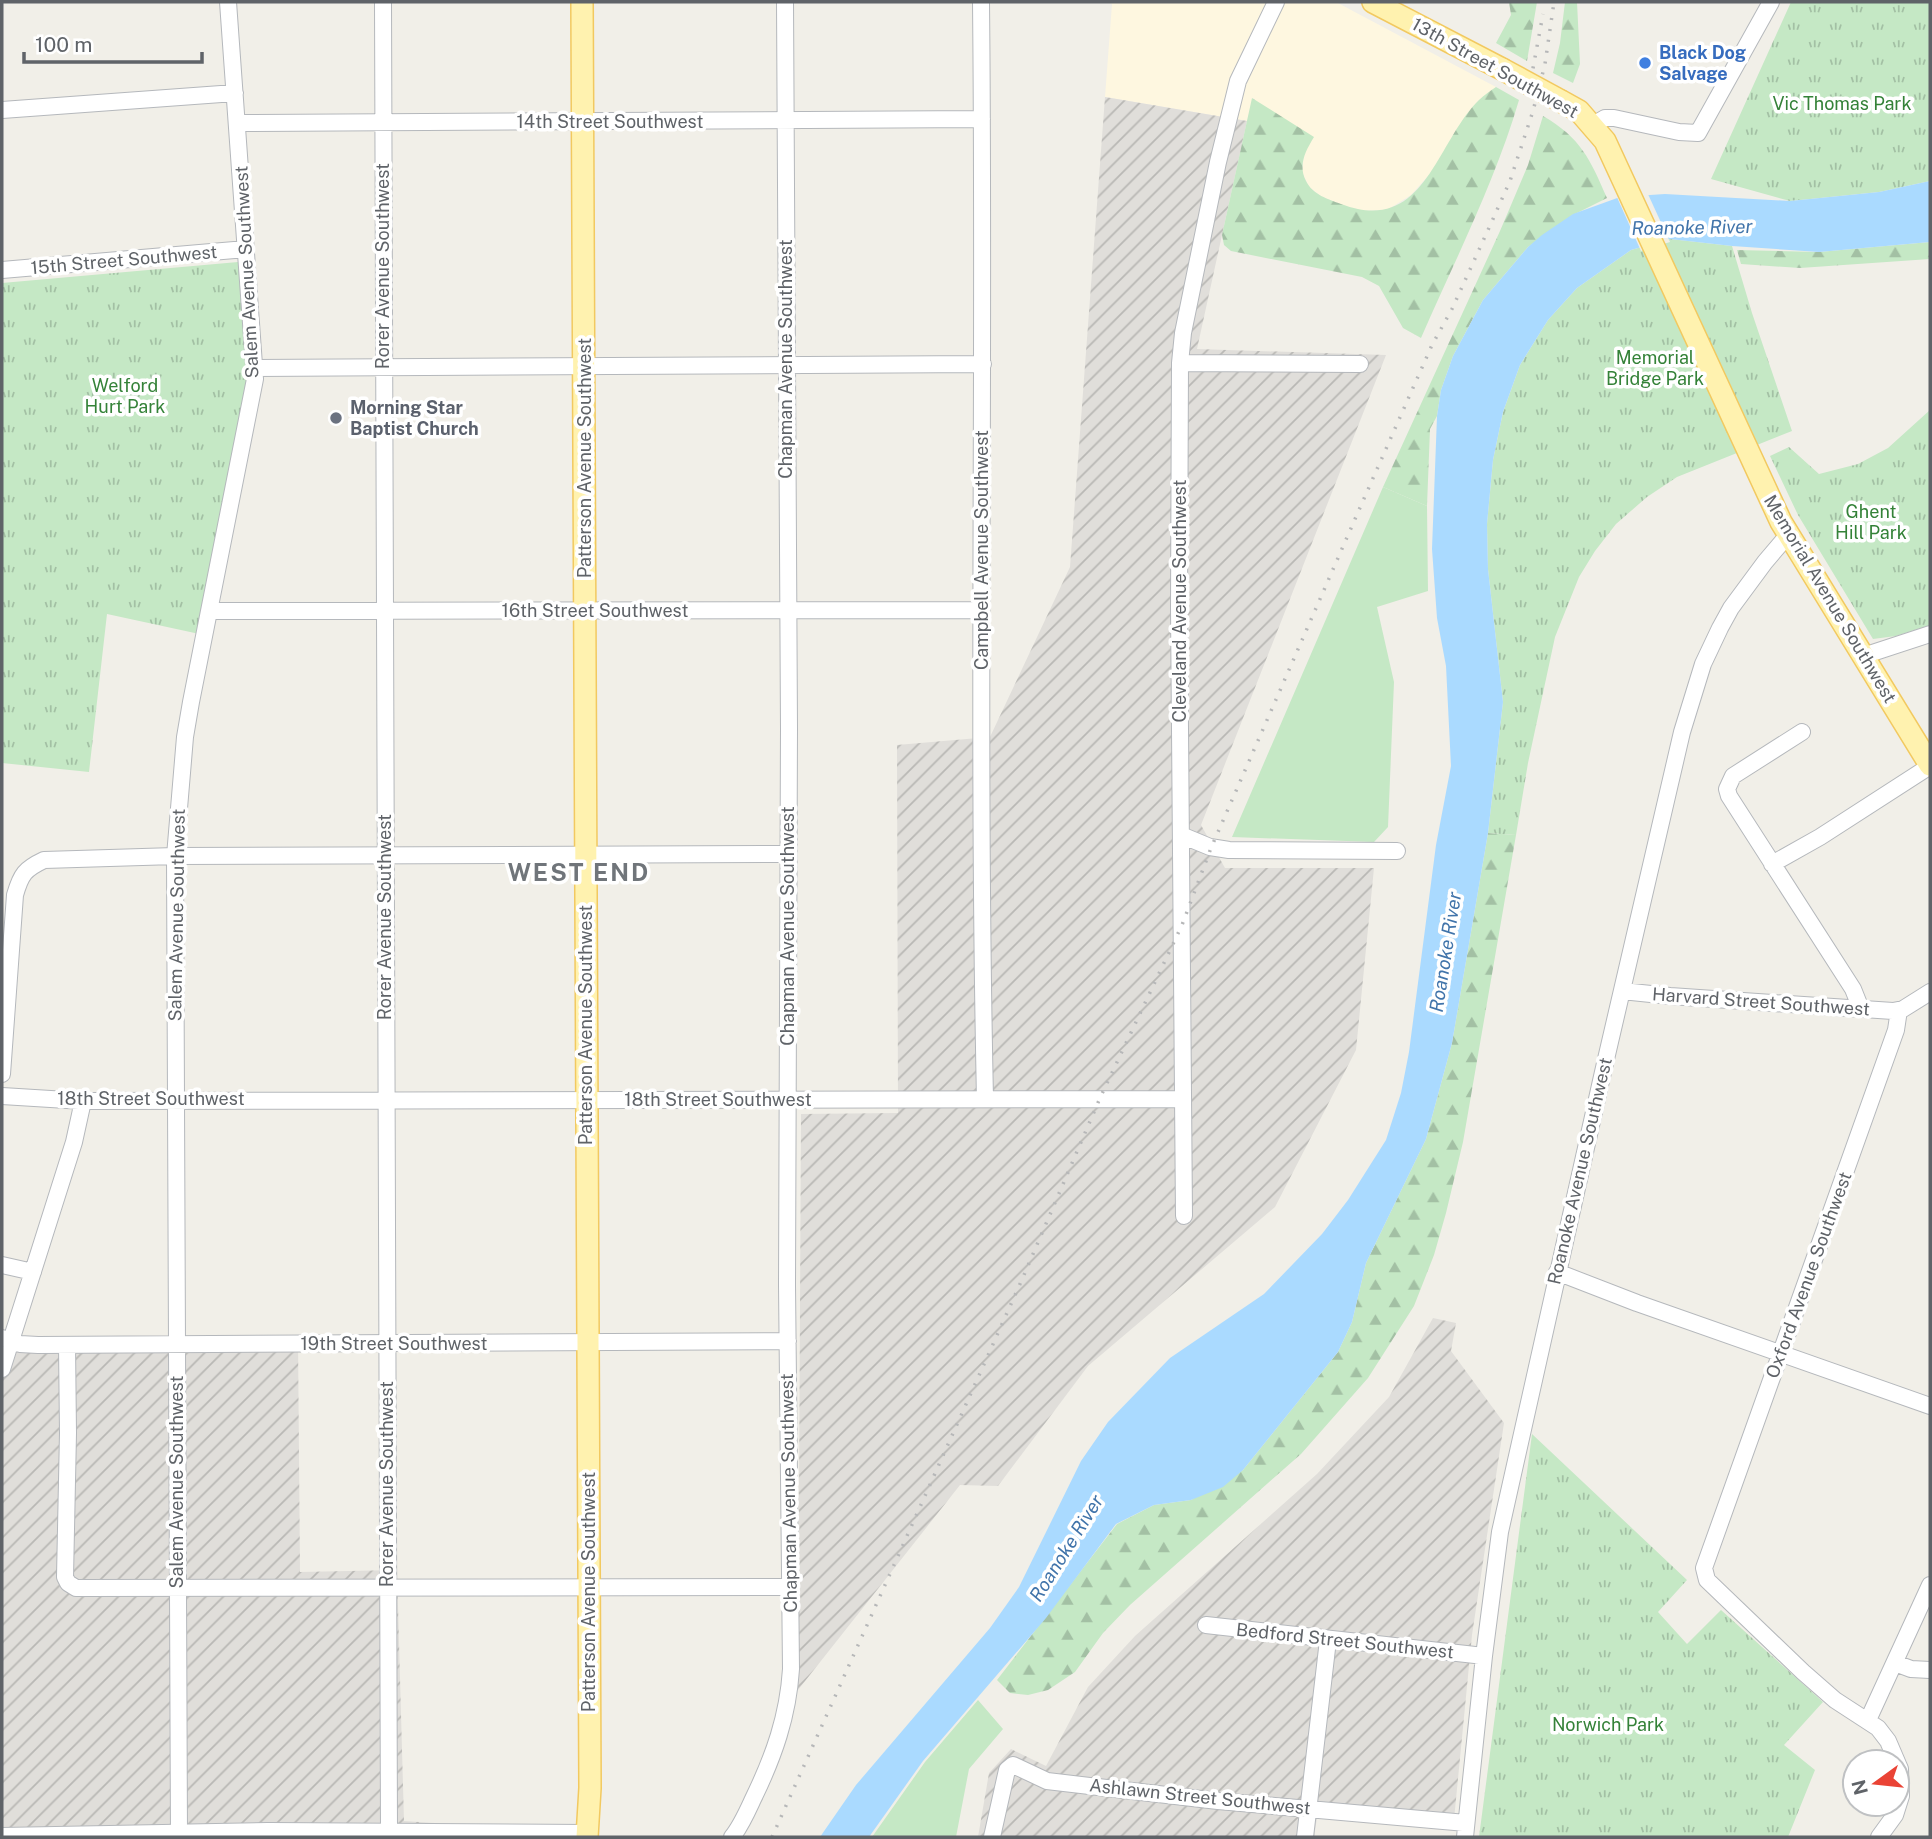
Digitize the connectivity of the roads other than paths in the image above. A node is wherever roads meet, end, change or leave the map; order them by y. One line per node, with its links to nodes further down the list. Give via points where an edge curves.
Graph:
1 (228, 2): 9 (street, Salem Avenue Southwest)
2 (383, 2): 14 (street, Rorer Avenue Southwest)
3 (582, 2): 15 (main road, Patterson Avenue Southwest)
4 (785, 2): 12 (street, Chapman Avenue Southwest)
5 (981, 2): 11 (street, Campbell Avenue Southwest)
6 (1276, 2): 19 (street, Cleveland Avenue Southwest, via 1246,61 1228,116)
7 (1373, 2): 16 (main road, 13th Street Southwest, bridge, via 1579,111)
8 (1771, 2): 16 (street, 13th Street Southwest, via 1698,133 1614,118)
9 (235, 93): 10 (street); 13 (street, Salem Avenue Southwest)
10 (2, 110)
11 (982, 120): 12 (street, 14th Street Southwest); 20 (street, Campbell Avenue Southwest)
12 (786, 121): 15 (street, 14th Street Southwest); 23 (street, Chapman Avenue Southwest)
13 (237, 122): 14 (street, 14th Street Southwest); 17 (street, Salem Avenue Southwest)
14 (383, 122): 15 (street, 14th Street Southwest); 24 (street, Rorer Avenue Southwest)
15 (584, 122): 22 (main road, Patterson Avenue Southwest)
16 (1593, 125): 26 (main road, Memorial Avenue Southwest, via 1605,141)
17 (246, 249): 18 (street, 15th Street Southwest); 25 (street, Salem Avenue Southwest)
18 (2, 271)
19 (1180, 363): 21 (street); 36 (street, Cleveland Avenue Southwest)
20 (983, 364): 23 (street); 28 (street, Campbell Avenue Southwest)
21 (1360, 364)
22 (584, 366): 23 (street); 24 (street); 31 (main road, Patterson Avenue Southwest)
23 (786, 366): 27 (street, Chapman Avenue Southwest)
24 (384, 367): 25 (street); 30 (street, Rorer Avenue Southwest)
25 (255, 368): 29 (street, Salem Avenue Southwest)
26 (1788, 536): 33 (main road, Memorial Avenue Southwest); 43 (street, Roanoke Avenue Southwest, via 1731,608 1703,664 1682,732)
27 (787, 610): 28 (street, 16th Street Southwest); 31 (street, 16th Street Southwest); 38 (street, Chapman Avenue Southwest)
28 (981, 610): 49 (street, Campbell Avenue Southwest)
29 (209, 611): 30 (street, 16th Street Southwest); 41 (street, Salem Avenue Southwest, via 185,737)
30 (384, 611): 31 (street, 16th Street Southwest); 39 (street, Rorer Avenue Southwest)
31 (585, 611): 40 (main road, Patterson Avenue Southwest)
32 (1930, 634): 33 (street)
33 (1863, 656): 35 (main road, Memorial Avenue Southwest)
34 (1802, 732): 42 (street, via 1733,776 1727,789)
35 (1930, 765): 42 (street)
36 (1181, 835): 37 (street, via 1229,850); 50 (street, Cleveland Avenue Southwest)
37 (1397, 851)
38 (787, 854): 40 (street); 54 (street, Chapman Avenue Southwest)
39 (385, 855): 40 (street); 41 (street); 52 (street, Rorer Avenue Southwest)
40 (586, 855): 53 (main road, Patterson Avenue Southwest)
41 (175, 856): 47 (street, via 44,860 28,868 15,895); 51 (street, Salem Avenue Southwest)
42 (1772, 864): 45 (street, via 1853,989)
43 (1622, 991): 45 (street, Harvard Street Southwest); 59 (street, Roanoke Avenue Southwest)
44 (1930, 992): 46 (street)
45 (1861, 1009): 46 (street, Harvard Street Southwest)
46 (1899, 1010): 66 (street, Oxford Avenue Southwest, via 1896,1030)
47 (2, 1074)
48 (2, 1096): 55 (street, 18th Street Southwest)
49 (985, 1099): 50 (street, 18th Street Southwest); 54 (street, 18th Street Southwest)
50 (1183, 1099): 56 (street, Cleveland Avenue Southwest)
51 (175, 1100): 52 (street, 18th Street Southwest); 55 (street, 18th Street Southwest); 65 (street, Salem Avenue Southwest)
52 (386, 1100): 53 (street, 18th Street Southwest); 62 (street, Rorer Avenue Southwest)
53 (587, 1100): 54 (street, 18th Street Southwest); 63 (main road, Patterson Avenue Southwest)
54 (788, 1100): 61 (street, Chapman Avenue Southwest)
55 (83, 1101): 58 (street)
56 (1184, 1216)
57 (2, 1265): 58 (street)
58 (33, 1272): 60 (street)
59 (1557, 1272): 66 (street); 76 (street, Roanoke Avenue Southwest, via 1500,1532)
60 (6, 1339): 64 (street, 19th Street Southwest); 67 (street)
61 (788, 1341): 63 (street, 19th Street Southwest); 70 (street, Chapman Avenue Southwest)
62 (387, 1344): 63 (street, 19th Street Southwest); 65 (street, 19th Street Southwest); 71 (street, Rorer Avenue Southwest)
63 (587, 1344): 72 (main road, Patterson Avenue Southwest)
64 (67, 1345): 65 (street, 19th Street Southwest); 73 (street, via 65,1577 76,1588)
65 (176, 1346): 73 (street, Salem Avenue Southwest)
66 (1781, 1354): 68 (street); 79 (street, Oxford Avenue Southwest, via 1705,1573 1707,1580 1803,1672)
67 (2, 1369)
68 (1930, 1406)
69 (1930, 1585): 77 (street)
70 (790, 1587): 72 (street); 86 (street, Chapman Avenue Southwest, via 791,1669 785,1720 764,1776)
71 (387, 1588): 72 (street); 73 (street); 82 (street, Rorer Avenue Southwest)
72 (589, 1588): 84 (main road, Patterson Avenue Southwest)
73 (178, 1589): 83 (street, Salem Avenue Southwest)
74 (1206, 1625): 75 (street, Bedford Street Southwest)
75 (1328, 1640): 76 (street, Bedford Street Southwest); 80 (street)
76 (1484, 1656): 81 (street, Roanoke Avenue Southwest)
77 (1895, 1663): 78 (street); 79 (street)
78 (1930, 1670)
79 (1868, 1720): 89 (street, via 1888,1741 1902,1781 1898,1809)
80 (1308, 1808): 81 (street, Ashlawn Street Southwest); 87 (street, Ashlawn Street Southwest, via 1048,1781 1013,1765 1007,1770); 88 (street)
81 (1466, 1830)
82 (389, 1832): 83 (street); 84 (street)
83 (179, 1835): 85 (street)
84 (588, 1835)
85 (2, 1836)
86 (732, 1837)
87 (992, 1837)
88 (1305, 1837)
89 (1879, 1837)

